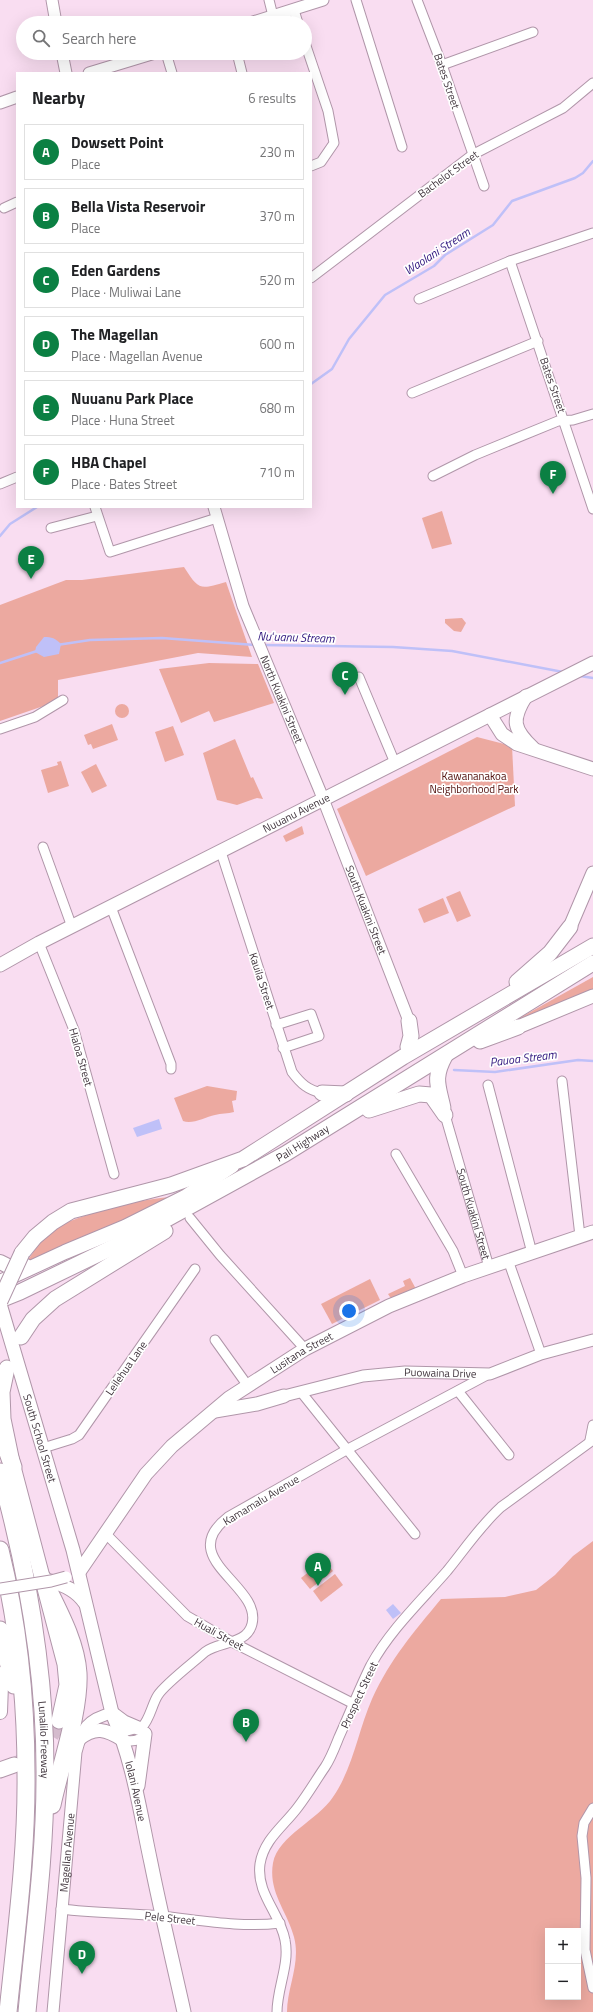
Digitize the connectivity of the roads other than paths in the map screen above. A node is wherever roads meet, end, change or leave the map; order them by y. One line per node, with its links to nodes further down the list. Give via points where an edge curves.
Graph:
1 (52, 0): 7 (street)
2 (269, 0): 8 (street)
3 (323, 0): 6 (street)
4 (356, 0): 24 (street)
5 (417, 0): 16 (street, Bates Street)
6 (294, 10): 8 (street); 9 (street)
7 (55, 16)
8 (273, 16)
9 (296, 16)
10 (532, 32): 16 (street)
11 (63, 60): 17 (street)
12 (132, 60): 18 (street)
13 (168, 60): 19 (street)
14 (239, 60): 20 (street)
15 (311, 60): 26 (street, via 328,111 334,143 321,162)
16 (442, 65): 25 (street, Bates Street)
17 (66, 72)
18 (92, 72)
19 (172, 72)
20 (242, 72)
21 (593, 83): 25 (street, Bachelot Street, via 563,108)
22 (16, 97): 23 (street)
23 (0, 103)
24 (402, 147)
25 (472, 155): 27 (street, Bates Street); 32 (street, Bachelot Street)
26 (312, 166)
27 (484, 186)
28 (16, 202): 29 (street)
29 (4, 208)
30 (593, 233): 31 (street)
31 (510, 261): 33 (street); 34 (street, Bates Street)
32 (312, 277)
33 (419, 299)
34 (538, 341): 35 (street); 37 (street, Bates Street)
35 (412, 394)
36 (593, 414): 37 (street)
37 (565, 421): 38 (street, via 558,421 475,455); 42 (street, Bates Street)
38 (433, 476)
39 (16, 478): 40 (street)
40 (0, 484)
41 (214, 508): 44 (street, North Kuakini Street)
42 (593, 509)
43 (96, 512): 44 (street, via 110,552); 45 (street)
44 (217, 518): 55 (street, North Kuakini Street, via 243,606)
45 (51, 528)
46 (589, 665): 48 (main road, Nuuanu Avenue)
47 (359, 677): 53 (street)
48 (526, 696): 50 (main road, Nuuanu Avenue); 52 (main road, via 519,708 516,723 521,736)
49 (63, 700): 51 (street, via 35,717)
50 (494, 713): 52 (main road, via 508,738); 53 (main road, Nuuanu Avenue)
51 (0, 729)
52 (534, 749): 54 (main road)
53 (395, 763): 55 (main road, Nuuanu Avenue)
54 (593, 769)
55 (323, 800): 57 (main road, Nuuanu Avenue); 67 (street, South Kuakini Street)
56 (43, 847): 60 (street)
57 (221, 852): 59 (main road, Nuuanu Avenue); 68 (street, Kauila Street)
58 (593, 873): 61 (main road)
59 (111, 907): 60 (main road, Nuuanu Avenue); 75 (street)
60 (72, 927): 62 (main road, Nuuanu Avenue)
61 (570, 927): 70 (highway, via 550,953 520,980)
62 (40, 943): 65 (main road, Nuuanu Avenue); 86 (street, Hialoa Street, via 74,1030)
63 (593, 946): 77 (highway, Pali Highway)
64 (593, 963): 71 (highway, Pali Highway)
65 (0, 965)
66 (593, 996): 69 (main road)
67 (409, 1020): 70 (highway, via 418,1029); 72 (highway, via 411,1036)
68 (276, 1025): 73 (street, Kauila Street); 73 (street, via 311,1014 319,1036)
69 (518, 1027): 71 (highway)
70 (432, 1034): 72 (highway)
71 (461, 1046): 74 (highway, Pali Highway)
72 (408, 1047): 77 (highway, via 365,1074)
73 (283, 1048): 79 (street, Kauila Street, via 292,1072 301,1084 311,1091)
74 (445, 1056): 81 (highway, via 436,1078); 82 (highway, Pali Highway)
75 (171, 1069)
76 (562, 1081): 89 (street)
77 (364, 1082): 80 (highway, Pali Highway)
78 (488, 1085): 90 (street)
79 (322, 1093): 80 (highway)
80 (346, 1094): 84 (highway, Pali Highway)
81 (445, 1115): 82 (highway, via 431,1095 419,1094); 94 (street, South Kuakini Street)
82 (341, 1120): 85 (highway, Pali Highway)
83 (396, 1154): 96 (street, via 453,1251)
84 (243, 1159): 92 (main road, Pali Highway, via 185,1197); 98 (highway, bridge, via 171,1185 71,1211 35,1237 22,1253)
85 (266, 1164): 87 (highway); 98 (highway, Pali Highway, via 136,1236)
86 (114, 1174)
87 (190, 1218): 100 (highway, via 54,1299 33,1319); 103 (street)
88 (593, 1232): 89 (main road, Lusitana Street)
89 (580, 1236): 90 (main road, Lusitana Street)
90 (532, 1253): 91 (main road, Lusitana Street)
91 (508, 1260): 94 (main road, Lusitana Street); 104 (street)
92 (48, 1261): 93 (main road, via 22,1267); 97 (main road, Pali Highway)
93 (0, 1262)
94 (489, 1267): 96 (main road, Lusitana Street)
95 (195, 1269): 115 (street, Leilehua Lane, via 84,1430 72,1439)
96 (463, 1276): 103 (main road, Lusitana Street, via 389,1306)
97 (0, 1282)
98 (0, 1300)
99 (0, 1304): 115 (main road, South School Street)
100 (21, 1337)
101 (215, 1340): 107 (street)
102 (593, 1340): 104 (street, Puowaina Drive)
103 (305, 1350): 107 (main road, Lusitana Street)
104 (541, 1354): 106 (street, Puowaina Drive)
105 (7, 1368): 118 (highway, via 2,1392)
106 (490, 1374): 108 (street, Kamamalu Avenue); 109 (street, Puowaina Drive, via 405,1372 363,1376)
107 (251, 1384): 110 (main road, via 259,1393 266,1396); 111 (main road, Lusitana Street)
108 (458, 1391): 116 (street, Kamamalu Avenue); 117 (street)
109 (302, 1392): 110 (street, Puowaina Drive); 116 (street)
110 (284, 1396): 111 (main road, via 257,1404)
111 (215, 1410): 119 (main road, Lusitana Street, via 172,1446 146,1474)
112 (593, 1425): 114 (street)
113 (0, 1430): 118 (highway, Lunalilo Freeway)
114 (592, 1440): 130 (street, Prospect Street, via 501,1507 479,1529 393,1634 372,1664)
115 (43, 1448): 122 (main road, South School Street)
116 (348, 1449): 120 (street); 128 (street, Kamamalu Avenue, via 228,1517 214,1530 211,1551 250,1605 252,1614 252,1624 246,1635)
117 (509, 1455)
118 (7, 1469): 123 (highway); 140 (highway, Lunalilo Freeway, via 39,1661 45,1767)
119 (106, 1534): 122 (main road, Lusitana Street); 128 (street, Huali Street, via 187,1616)
120 (415, 1534)
121 (0, 1550): 137 (highway, Lunalilo Freeway, via 19,1650)
122 (79, 1572): 124 (street); 126 (main road, Iolani Avenue)
123 (47, 1580): 124 (main road); 125 (street, bridge); 133 (highway, via 65,1664 67,1686); 140 (highway, via 70,1639 78,1674 77,1695 52,1804)
124 (67, 1582): 126 (main road)
125 (0, 1589)
126 (87, 1606): 132 (main road, Iolani Avenue)
127 (0, 1630): 137 (highway)
128 (232, 1642): 130 (street, Huali Street); 134 (street, Kamamalu Avenue, via 213,1646 158,1694)
129 (0, 1674): 131 (main road)
130 (354, 1704): 143 (street, Prospect Street, via 326,1766 297,1808 270,1838 262,1855 262,1888 270,1908)
131 (0, 1712)
132 (112, 1712): 134 (main road, via 124,1722); 135 (main road, Iolani Avenue); 136 (street, Magellan Avenue, via 98,1717 87,1725)
133 (59, 1721)
134 (142, 1731): 135 (street, via 139,1739 131,1741); 138 (main road, via 139,1783)
135 (121, 1736): 136 (main road, via 100,1729 92,1730); 138 (main road, Iolani Avenue)
136 (79, 1739): 141 (street, Magellan Avenue, via 72,1777)
137 (26, 1748): 145 (highway, Lunalilo Freeway, via 26,1803)
138 (136, 1790): 142 (main road, Iolani Avenue)
139 (593, 1808): 144 (street, via 582,1836 586,1878 585,1950)
140 (41, 1866): 146 (highway, Lunalilo Freeway)
141 (61, 1909): 142 (street, Pele Street); 147 (street, Magellan Avenue)
142 (162, 1916): 143 (street, Pele Street, via 266,1925); 148 (main road, Iolani Avenue)
143 (280, 1923): 149 (street, Prospect Street, via 286,1941 286,1961 277,2000)
144 (593, 1988)
145 (8, 2012)
146 (27, 2012)
147 (53, 2012)
148 (184, 2012)
149 (277, 2012)

